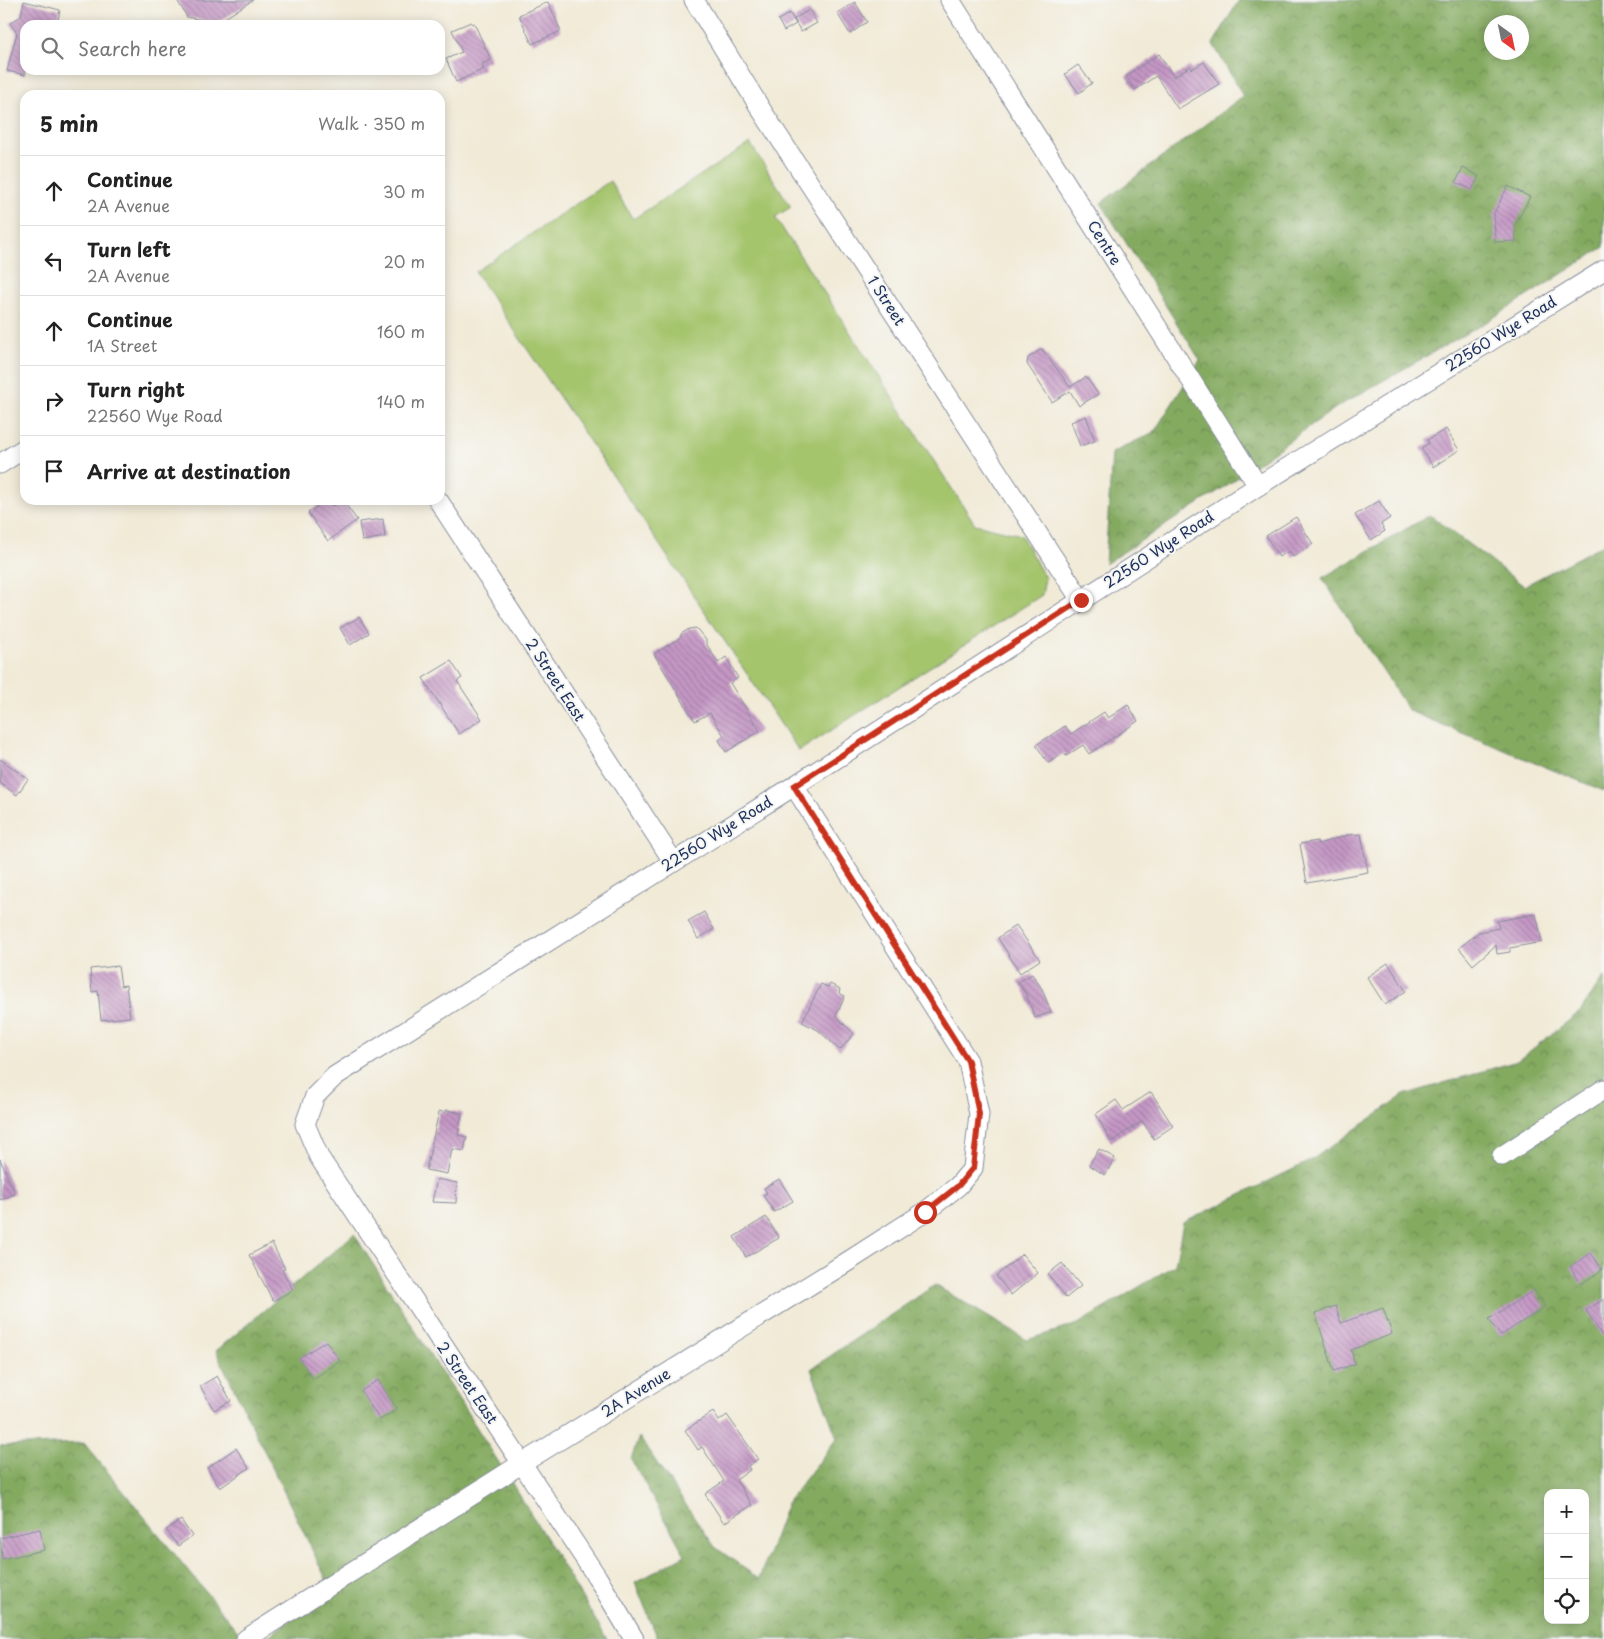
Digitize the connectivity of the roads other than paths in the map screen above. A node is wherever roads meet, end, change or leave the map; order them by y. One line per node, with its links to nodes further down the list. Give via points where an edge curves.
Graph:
1 (694, 0): 8 (street, 1 Street, via 762,111)
2 (950, 0): 6 (street, Centre)
3 (1604, 270): 6 (street, 22560 Wye Road)
4 (20, 451): 5 (street)
5 (0, 464)
6 (1258, 486): 8 (street, 22560 Wye Road)
7 (441, 505): 10 (street, 2 Street East)
8 (1081, 600): 9 (street, 22560 Wye Road)
9 (794, 786): 10 (street, 22560 Wye Road); 14 (street, 2A Avenue, via 968,1061 979,1114 973,1168 958,1186 925,1212)
10 (673, 861): 12 (street, 22560 Wye Road, via 335,1076 314,1096)
11 (1604, 1089): 13 (street)
12 (305, 1124): 14 (street, 2 Street East, via 319,1156 363,1227)
13 (1502, 1156)
14 (521, 1464): 15 (street, 2A Avenue); 16 (street, 2 Street East, via 597,1577)
15 (246, 1639)
16 (634, 1639)

